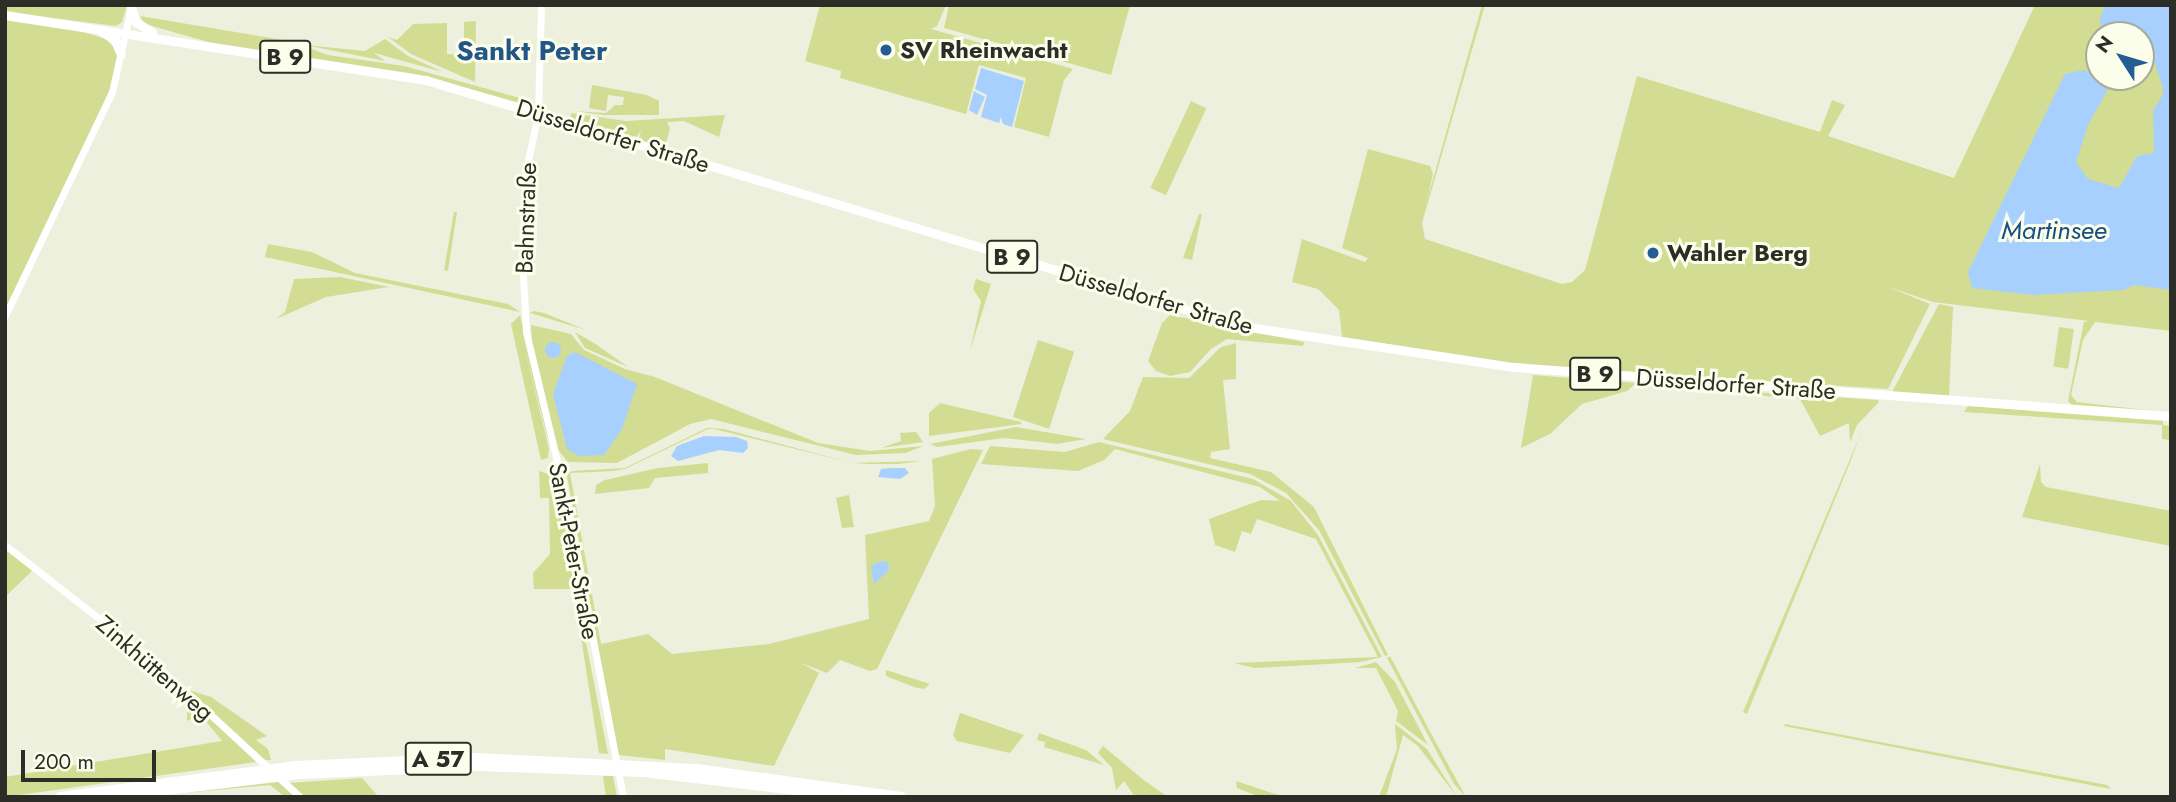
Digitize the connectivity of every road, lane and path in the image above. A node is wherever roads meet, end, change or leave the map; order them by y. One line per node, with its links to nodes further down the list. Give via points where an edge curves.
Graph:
1 (541, 5): 8 (street, Bahnstraße)
2 (131, 6): 5 (street); 6 (main road, via 138,25)
3 (5, 15): 4 (main road, B 9)
4 (93, 27): 5 (main road, B 9); 7 (main road, via 115,40)
5 (126, 32): 6 (main road, Düsseldorfer Straße / B 9); 7 (street)
6 (163, 37): 8 (main road, Düsseldorfer Straße / B 9, via 408,76)
7 (121, 55): 10 (street, via 106,105)
8 (538, 114): 9 (street, Bahnstraße, via 527,165 522,257); 11 (main road, Düsseldorfer Straße / B 9, via 1242,326 1514,367)
9 (525, 305): 16 (street, Sankt-Peter-Straße, via 531,363 563,484)
10 (5, 316)
11 (2171, 416)
12 (5, 545): 15 (street, Zinkhüttenweg, via 142,652)
13 (60, 797): 18 (highway, A 57, via 294,766 487,758 697,769)
14 (108, 797): 17 (highway, A 57, via 310,773 478,766 644,772)
15 (300, 797)
16 (623, 797)
17 (854, 797)
18 (901, 797)

